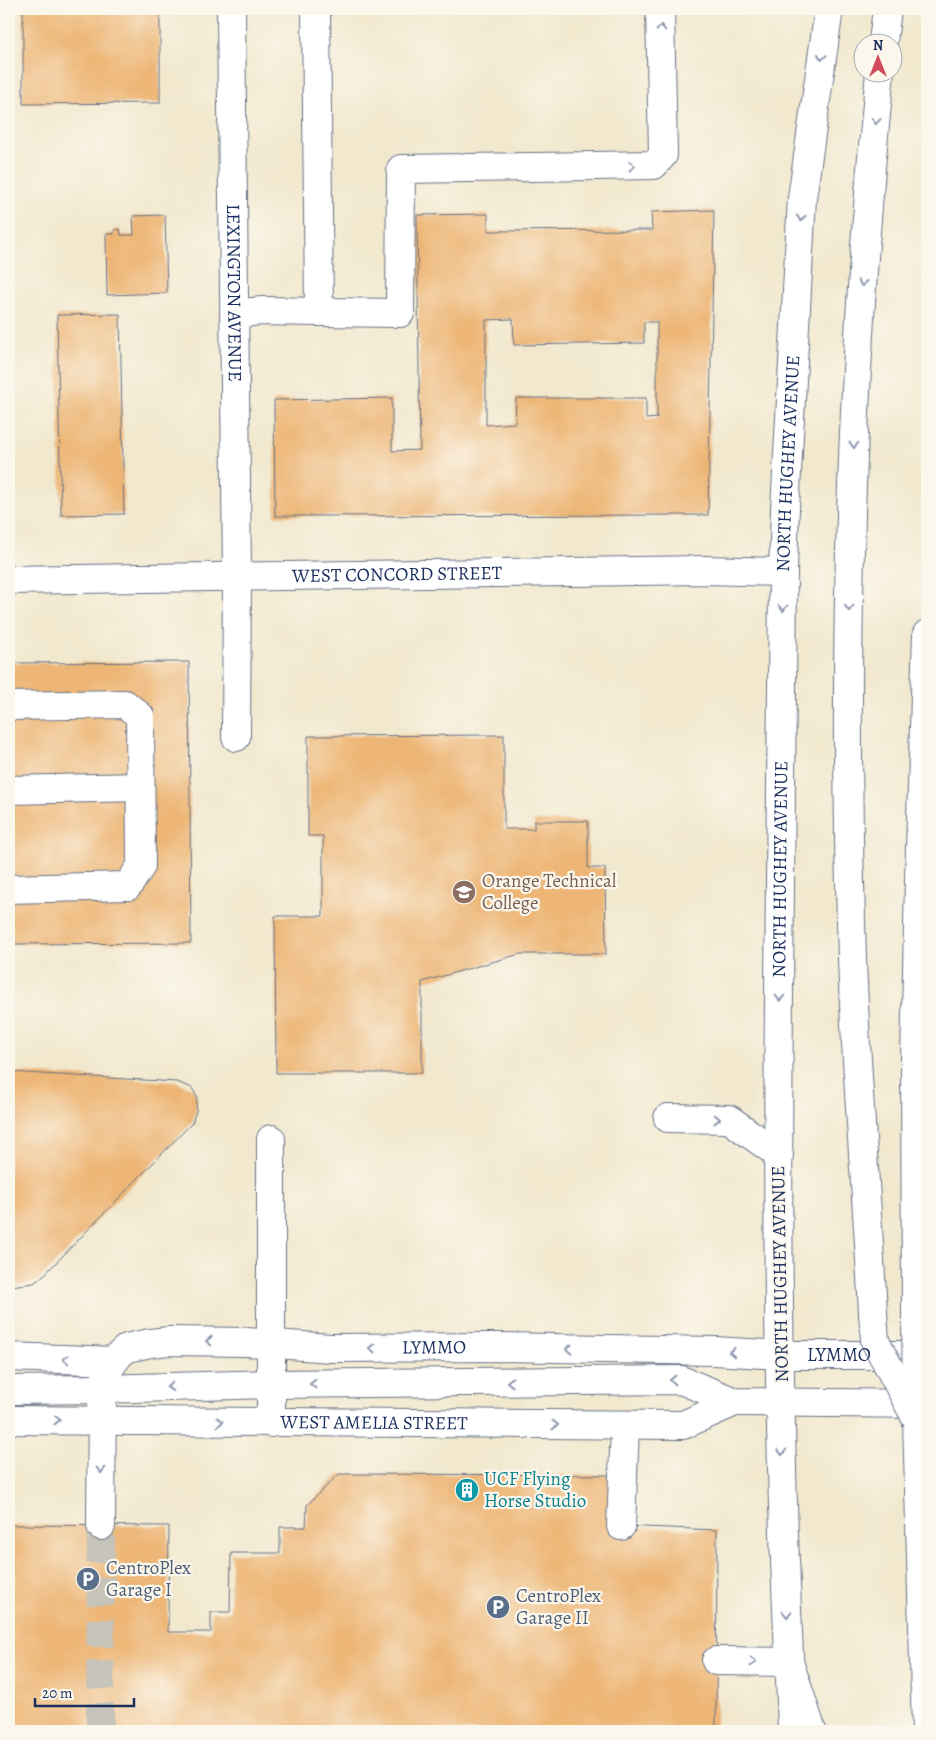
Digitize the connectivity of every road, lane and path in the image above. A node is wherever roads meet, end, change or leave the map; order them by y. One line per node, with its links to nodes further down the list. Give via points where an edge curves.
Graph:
1 (231, 9): 9 (main road, LEXINGTON AVENUE)
2 (316, 9): 8 (main road)
3 (660, 9): 8 (main road, one-way to 3, via 400,313 401,169 654,165 663,155)
4 (829, 9): 10 (main road, NORTH HUGHEY AVENUE, one-way to 10, via 802,198)
5 (887, 9): 6 (main road)
6 (884, 32)
7 (879, 82): 32 (main road, one-way to 32, bridge, via 857,372 848,624 852,962 875,1341)
8 (319, 312): 9 (main road)
9 (234, 314): 11 (main road, LEXINGTON AVENUE)
10 (783, 572): 11 (main road, WEST CONCORD STREET, via 704,570); 21 (main road, NORTH HUGHEY AVENUE, one-way to 21)
11 (236, 576): 12 (main road, WEST CONCORD STREET); 15 (main road, LEXINGTON AVENUE)
12 (9, 580)
13 (927, 634): 32 (main road, bridge, via 916,1009 916,1313)
14 (9, 706): 16 (main road, via 126,704 140,716)
15 (236, 736)
16 (140, 786): 17 (main road); 18 (main road, via 141,866 128,886)
17 (9, 790)
18 (9, 889)
19 (668, 1118): 21 (main road, one-way to 21, via 729,1119)
20 (272, 1139): 22 (main road)
21 (779, 1155): 23 (main road, NORTH HUGHEY AVENUE)
22 (272, 1344): 23 (main road, LYMMO, one-way to 22, via 715,1351 331,1348); 26 (main road, LYMMO, one-way to 26, via 150,1343 127,1348); 27 (main road)
23 (780, 1355): 24 (main road, LYMMO); 31 (main road, NORTH HUGHEY AVENUE)
24 (927, 1355)
25 (9, 1357): 26 (main road, one-way to 25)
26 (114, 1361): 28 (main road, LYMMO)
27 (271, 1384): 28 (main road, WEST AMELIA STREET, one-way to 28); 30 (main road, WEST AMELIA STREET, one-way to 27, via 681,1380); 35 (main road)
28 (102, 1389): 29 (main road, WEST AMELIA STREET); 34 (main road, LYMMO)
29 (9, 1390)
30 (735, 1402): 31 (main road, WEST AMELIA STREET); 36 (main road, WEST AMELIA STREET, via 683,1425)
31 (781, 1403): 32 (main road, WEST AMELIA STREET); 40 (main road, NORTH HUGHEY AVENUE, one-way to 40)
32 (922, 1412): 43 (main road, via 920,1530)
33 (9, 1420): 34 (main road, WEST AMELIA STREET, one-way to 34)
34 (102, 1421): 35 (main road, WEST AMELIA STREET, one-way to 35); 37 (main road, LYMMO, one-way to 37)
35 (272, 1423): 36 (main road, WEST AMELIA STREET, one-way to 36)
36 (626, 1426): 38 (main road)
37 (101, 1526)
38 (621, 1526)
39 (716, 1661): 40 (main road, one-way to 40)
40 (789, 1662): 41 (main road, NORTH HUGHEY AVENUE); 42 (main road)
41 (792, 1731)
42 (812, 1731)
43 (926, 1731)

